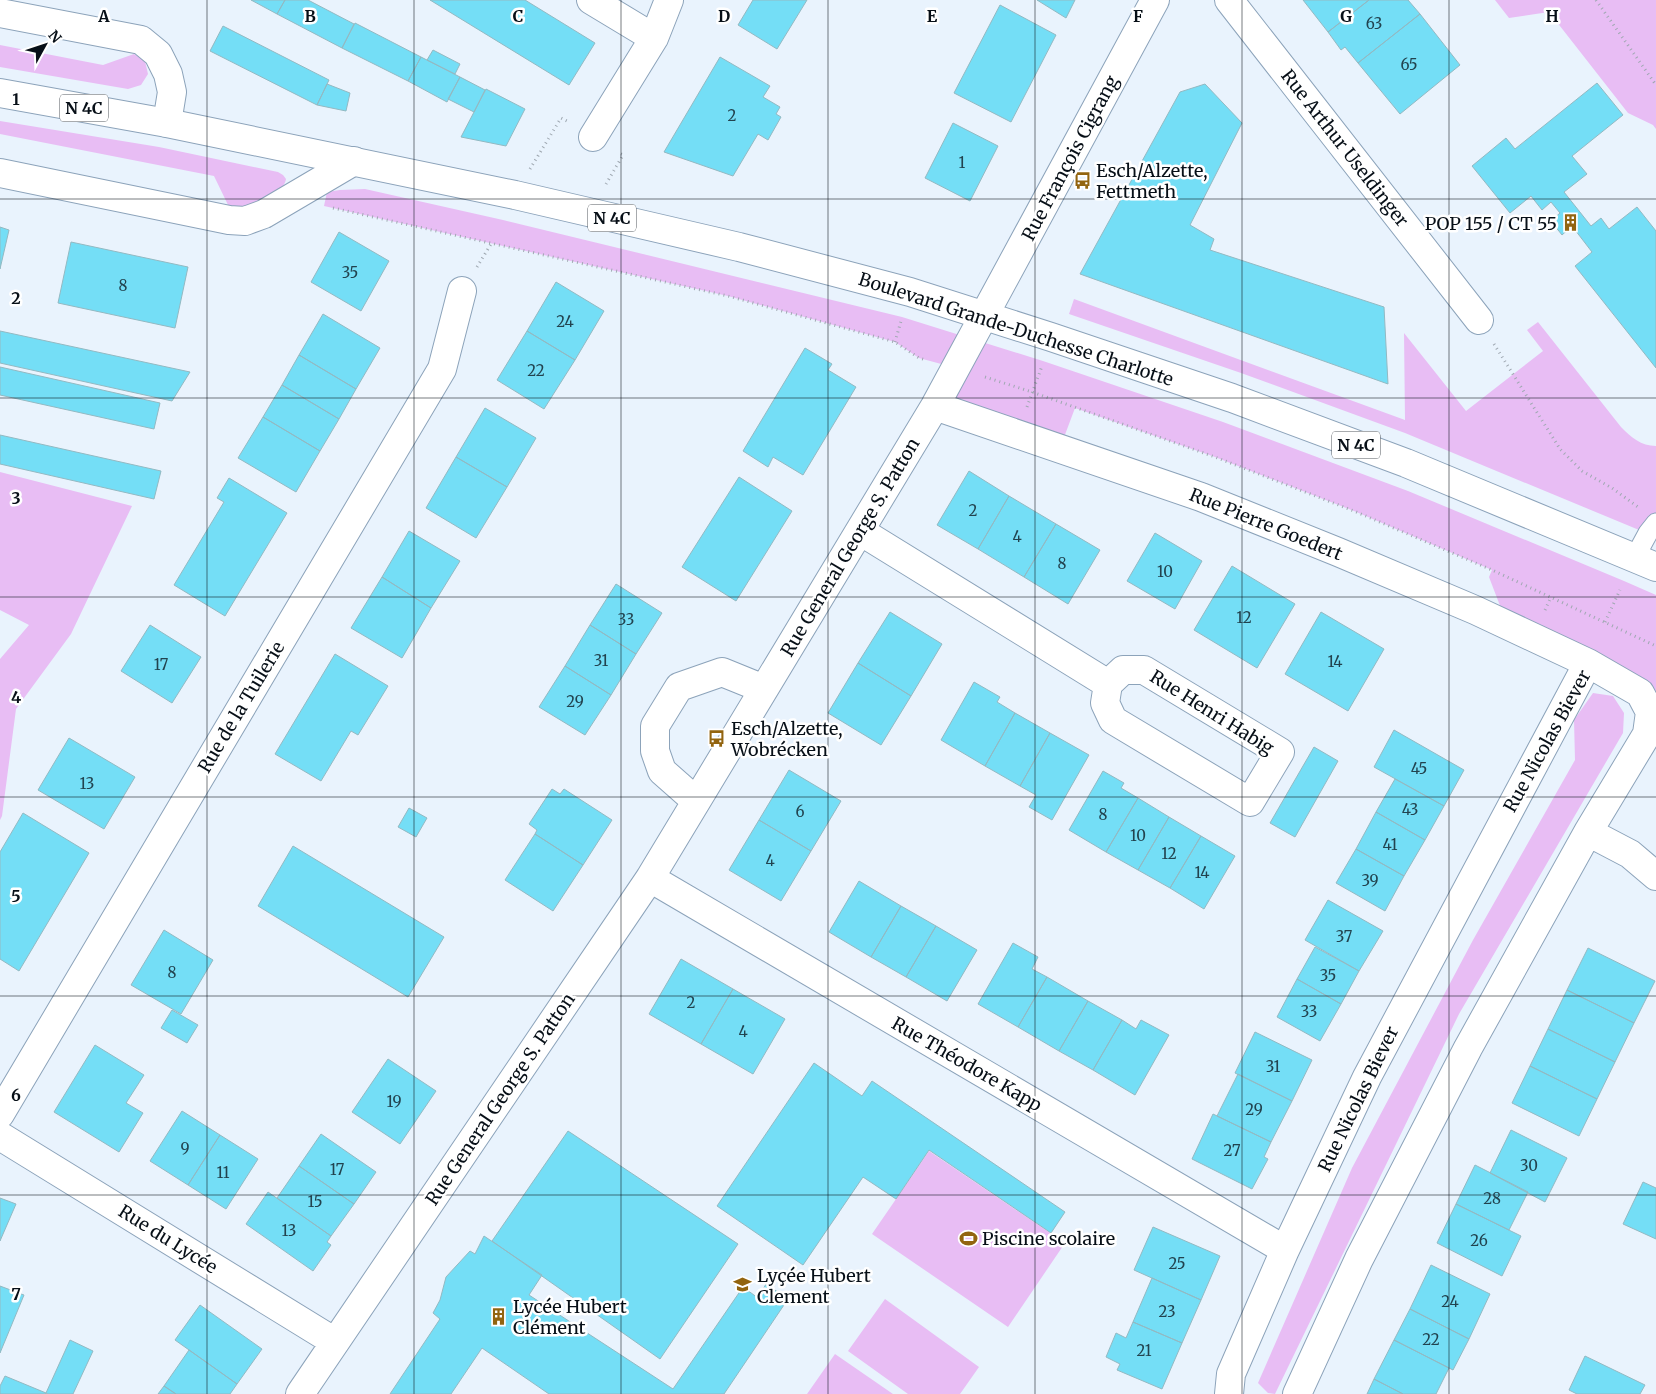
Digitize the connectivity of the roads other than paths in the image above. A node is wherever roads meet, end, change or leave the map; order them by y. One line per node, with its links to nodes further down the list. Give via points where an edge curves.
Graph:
1 (592, 0): 6 (street)
2 (669, 0): 6 (street)
3 (1155, 0): 13 (street, Rue François Cigrang)
4 (1229, 0): 14 (street, Rue Arthur Useldinger)
5 (0, 13): 8 (street, via 142,40 158,54 168,74 172,92)
6 (654, 38): 9 (street)
7 (0, 93): 8 (street, Boulevard Grande-Duchesse Charlotte / N 4C)
8 (167, 123): 10 (street, Boulevard Grande-Duchesse Charlotte / N 4C)
9 (592, 137)
10 (354, 161): 11 (street, via 264,214 246,221); 13 (street, Boulevard Grande-Duchesse Charlotte / N 4C, via 739,247 910,292)
11 (0, 173)
12 (462, 292): 26 (street, Rue de la Tuilerie, via 442,368)
13 (984, 316): 15 (street, Rue François Cigrang); 18 (street, Boulevard Grande-Duchesse Charlotte / N 4C, via 1232,398 1397,460)
14 (1479, 320)
15 (935, 406): 17 (street, Rue General George S. Patton); 19 (street, Rue Pierre Goedert, via 1201,497 1499,621)
16 (1656, 523): 18 (lane, via 1648,533)
17 (860, 531): 20 (street); 21 (street, Rue General George S. Patton)
18 (1646, 562)
19 (1588, 663): 23 (street, Rue Nicolas Biever, via 1640,693 1650,712 1648,734); 28 (street, Rue Nicolas Biever, via 1367,1077)
20 (1108, 684): 20 (street, Rue Henri Habig, via 1106,703 1113,720 1250,802 1280,752 1144,670 1124,670)
21 (764, 689): 22 (street, Rue General George S. Patton); 22 (street, via 722,672 704,678 679,687 655,726 655,751 662,771)
22 (696, 802): 25 (street, Rue General George S. Patton)
23 (1588, 832): 24 (street, via 1630,854); 32 (street, Rue Nicolas Biever, via 1468,1048 1359,1258)
24 (1656, 876)
25 (650, 878): 28 (street, Rue Théodore Kapp); 29 (street, Rue General George S. Patton)
26 (0, 1114)
27 (0, 1136): 29 (street, Rue du Lycée)
28 (1285, 1250): 31 (street, Rue Nicolas Biever, via 1231,1374)
29 (335, 1342): 30 (street, Rue General George S. Patton)
30 (300, 1394)
31 (1229, 1394)
32 (1297, 1394)

